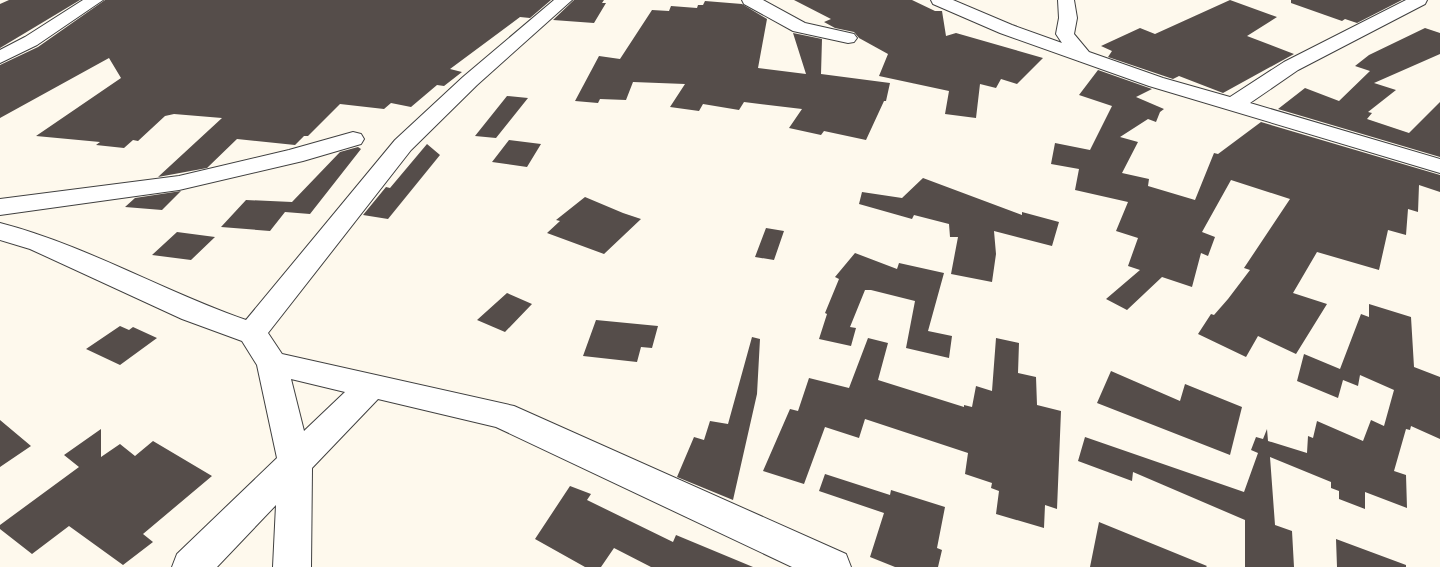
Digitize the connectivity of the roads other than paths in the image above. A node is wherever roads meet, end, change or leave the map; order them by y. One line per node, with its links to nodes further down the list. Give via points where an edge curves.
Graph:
1 (95, 0): 9 (street)
2 (564, 0): 15 (street, via 470,81 403,145)
3 (750, 0): 7 (street, via 798,27)
4 (939, 0): 8 (street, via 1006,29)
5 (1066, 0): 8 (street, via 1068,18 1065,34)
6 (1419, 0): 10 (street, via 1292,66)
7 (848, 38)
8 (1082, 56): 10 (street)
9 (0, 57)
10 (1233, 105): 12 (street)
11 (353, 139): 13 (street, via 296,156 179,183)
12 (1440, 166)
13 (0, 207)
14 (0, 232): 15 (street, via 39,243 192,312)
15 (252, 333): 16 (street)
16 (272, 363): 17 (street); 18 (street)
17 (371, 386): 18 (street); 21 (street, via 503,415)
18 (294, 462): 19 (street); 20 (street)
19 (191, 567)
20 (292, 567)
21 (832, 567)

